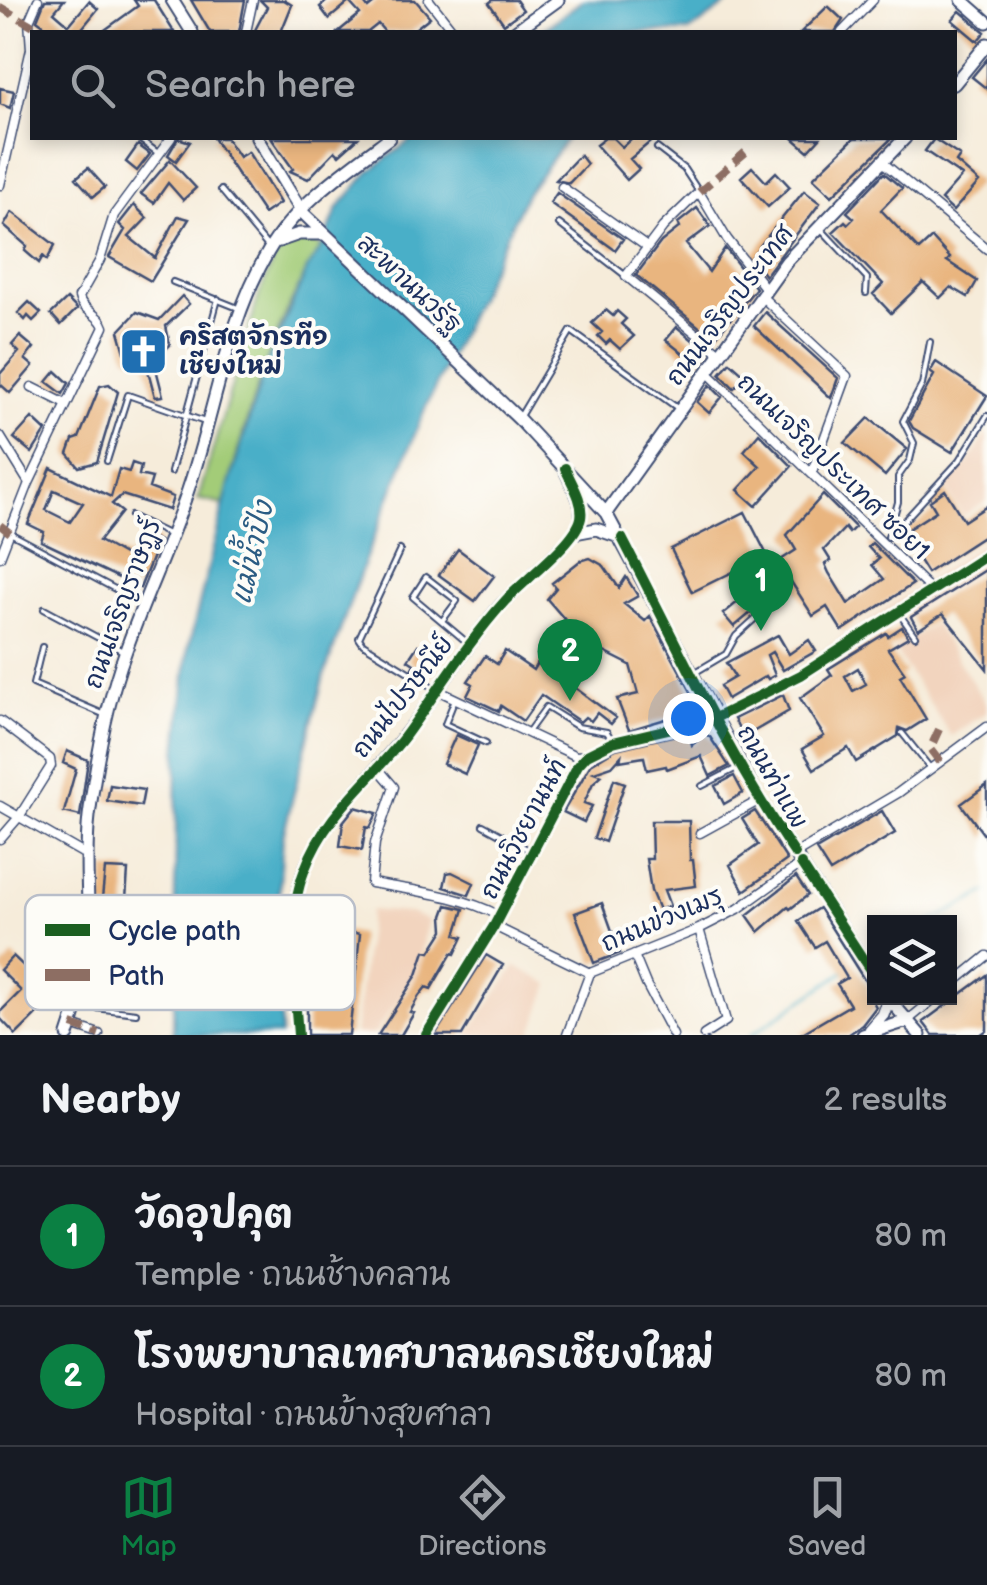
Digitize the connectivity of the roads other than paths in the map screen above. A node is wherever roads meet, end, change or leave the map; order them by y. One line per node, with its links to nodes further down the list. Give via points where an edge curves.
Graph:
1 (38, 0): 14 (street)
2 (172, 0): 9 (main road)
3 (254, 0): 10 (street)
4 (429, 0): 11 (street)
5 (558, 0): 12 (main road)
6 (872, 0): 13 (street)
7 (962, 0): 8 (main road)
8 (987, 22)
9 (191, 30)
10 (246, 30)
11 (452, 30)
12 (517, 30)
13 (844, 30)
14 (30, 35)
15 (987, 44): 17 (main road)
16 (30, 53): 26 (street)
17 (957, 80)
18 (141, 140): 24 (lane)
19 (170, 140): 24 (street)
20 (258, 140): 30 (main road, สะพานนวรัฐ)
21 (386, 140): 30 (main road, ถนนเจริญราษฎร์)
22 (902, 140): 25 (main road, ถนนเจริญประเทศ)
23 (657, 148): 29 (lane, via 684,169)
24 (159, 154): 48 (street, via 114,215 79,298 104,327)
25 (881, 162): 32 (main road, ถนนเจริญประเทศ); 35 (street)
26 (0, 186)
27 (562, 187): 34 (street)
28 (221, 190): 36 (lane)
29 (698, 192): 34 (street); 39 (street)
30 (302, 212): 33 (main road, สะพานนวรัฐ); 36 (main road, ถนนเจริญราษฎร์)
31 (559, 224): 37 (lane)
32 (818, 227): 39 (main road, ถนนเจริญประเทศ); 40 (lane, via 868,278)
33 (324, 234): 36 (main road, via 288,236); 45 (main road, สะพานนวรัฐ)
34 (647, 248): 37 (street)
35 (987, 248)
36 (270, 249): 42 (main road, ถนนเจริญราษฎร์)
37 (626, 276): 44 (street)
38 (173, 282): 41 (lane)
39 (763, 293): 44 (main road, ถนนเจริญประเทศ); 58 (street, via 847,376)
40 (866, 293)
41 (218, 299): 42 (lane); 50 (lane)
42 (242, 309): 53 (main road, ถนนเจริญราษฎร์)
43 (930, 342): 66 (lane, via 922,385 903,422 914,444 898,477)
44 (720, 353): 46 (main road, ถนนเจริญประเทศ)
45 (464, 367): 52 (main road, ถนนท่าแพ)
46 (707, 372): 49 (main road, ถนนเจริญประเทศ); 58 (street, ถนนเจริญประเทศ ซอย1)
47 (32, 387): 48 (street)
48 (66, 404): 59 (street)
49 (680, 410): 52 (lane, via 571,331); 60 (main road, ถนนเจริญประเทศ)
50 (186, 415): 53 (lane); 55 (lane, via 128,395); 57 (lane)
51 (987, 416): 66 (lane, via 960,460)
52 (519, 419): 56 (main road, ถนนท่าแพ)
53 (208, 423): 64 (main road, ถนนเจริญราษฎร์)
54 (0, 436): 59 (street)
55 (107, 461)
56 (565, 468): 60 (main road, ถนนท่าแพ); 63 (main road, via 580,503)
57 (171, 472)
58 (812, 472): 66 (street, ถนนเจริญประเทศ ซอย1)
59 (28, 483): 62 (street)
60 (606, 513): 65 (main road, ถนนท่าแพ)
61 (131, 516): 64 (lane)
62 (10, 533): 69 (street); 72 (lane)
63 (575, 533): 65 (main road, via 596,529); 77 (main road, ถนนไปรษณีย์)
64 (172, 536): 72 (main road, ถนนเจริญราษฎร์)
65 (622, 538): 80 (main road, ถนนท่าแพ)
66 (886, 539): 70 (street, ถนนเจริญประเทศ ซอย1)
67 (400, 550): 81 (lane, via 359,638)
68 (987, 555): 70 (main road)
69 (0, 557)
70 (932, 591): 74 (main road)
71 (782, 594): 80 (lane, via 726,654)
72 (145, 605): 79 (main road, ถนนเจริญราษฎร์)
73 (44, 608): 79 (lane)
74 (898, 612): 76 (lane); 84 (main road, via 801,674)
75 (442, 621): 75 (lane, via 412,597 426,577 457,602); 77 (lane)
76 (915, 636)
77 (469, 644): 81 (main road, ถนนไปรษณีย์)
78 (42, 647): 83 (lane, via 33,684)
79 (125, 652): 83 (main road, ถนนเจริญราษฎร์)
80 (692, 674): 84 (main road, ถนนท่าแพ)
81 (437, 690): 82 (street); 93 (main road, ถนนไปรษณีย์)
82 (455, 699): 87 (street); 90 (lane, via 445,724)
83 (107, 716): 103 (main road, ถนนเจริญราษฎร์)
84 (715, 718): 89 (street, ถนนวิชยานนท์); 92 (main road, ถนนท่าแพ)
85 (0, 722): 98 (street, via 50,759)
86 (987, 727): 94 (street, ถนนข่วงเมรุ)
87 (527, 733): 89 (lane, via 546,707 578,727 607,732); 91 (street)
88 (902, 734): 94 (lane)
89 (613, 742): 91 (street, ถนนวิชยานนท์)
90 (486, 743)
91 (577, 760): 102 (street, ถนนวิชยานนท์)
92 (741, 766): 95 (lane); 96 (main road, ถนนท่าแพ)
93 (377, 767): 106 (main road, ถนนไปรษณีย์, via 328,824); 107 (street, via 394,787 374,842 371,882 477,903)
94 (931, 769): 104 (street, ถนนข่วงเมรุ)
95 (702, 786)
96 (760, 800): 100 (street); 104 (main road, ถนนท่าแพ)
97 (0, 806): 98 (street)
98 (20, 817): 101 (street); 103 (street)
99 (482, 825): 102 (lane)
100 (700, 833)
101 (0, 839)
102 (531, 850): 107 (street, ถนนวิชยานนท์)
103 (86, 855): 105 (main road, ถนนเจริญราษฎร์)
104 (798, 859): 109 (street, ถนนข่วงเมรุ, via 738,909); 112 (main road, ถนนท่าแพ)
105 (87, 895)
106 (297, 895)
107 (500, 916): 108 (street, ถนนวิชยานนท์)
108 (494, 926): 113 (street); 126 (street, ถนนวิชยานนท์)
109 (700, 929): 110 (street, ถนนข่วงเมรุ); 129 (street, via 726,1021)
110 (634, 955): 113 (street, ถนนข่วงเมรุ); 128 (street)
111 (987, 956): 114 (street)
112 (867, 964)
113 (590, 973): 127 (street, ถนนข่วงเมรุ)
114 (957, 980)
115 (887, 1005): 124 (main road)
116 (894, 1005): 121 (main road)
117 (926, 1005): 121 (street)
118 (114, 1010): 120 (lane)
119 (297, 1010): 125 (main road, ถนนไปรษณีย์)
120 (136, 1013)
121 (906, 1020): 124 (main road); 130 (main road)
122 (70, 1030): 123 (street)
123 (100, 1034)
124 (865, 1034)
125 (298, 1035)
126 (426, 1035)
127 (567, 1035)
128 (673, 1035)
129 (704, 1035)
130 (920, 1035)

